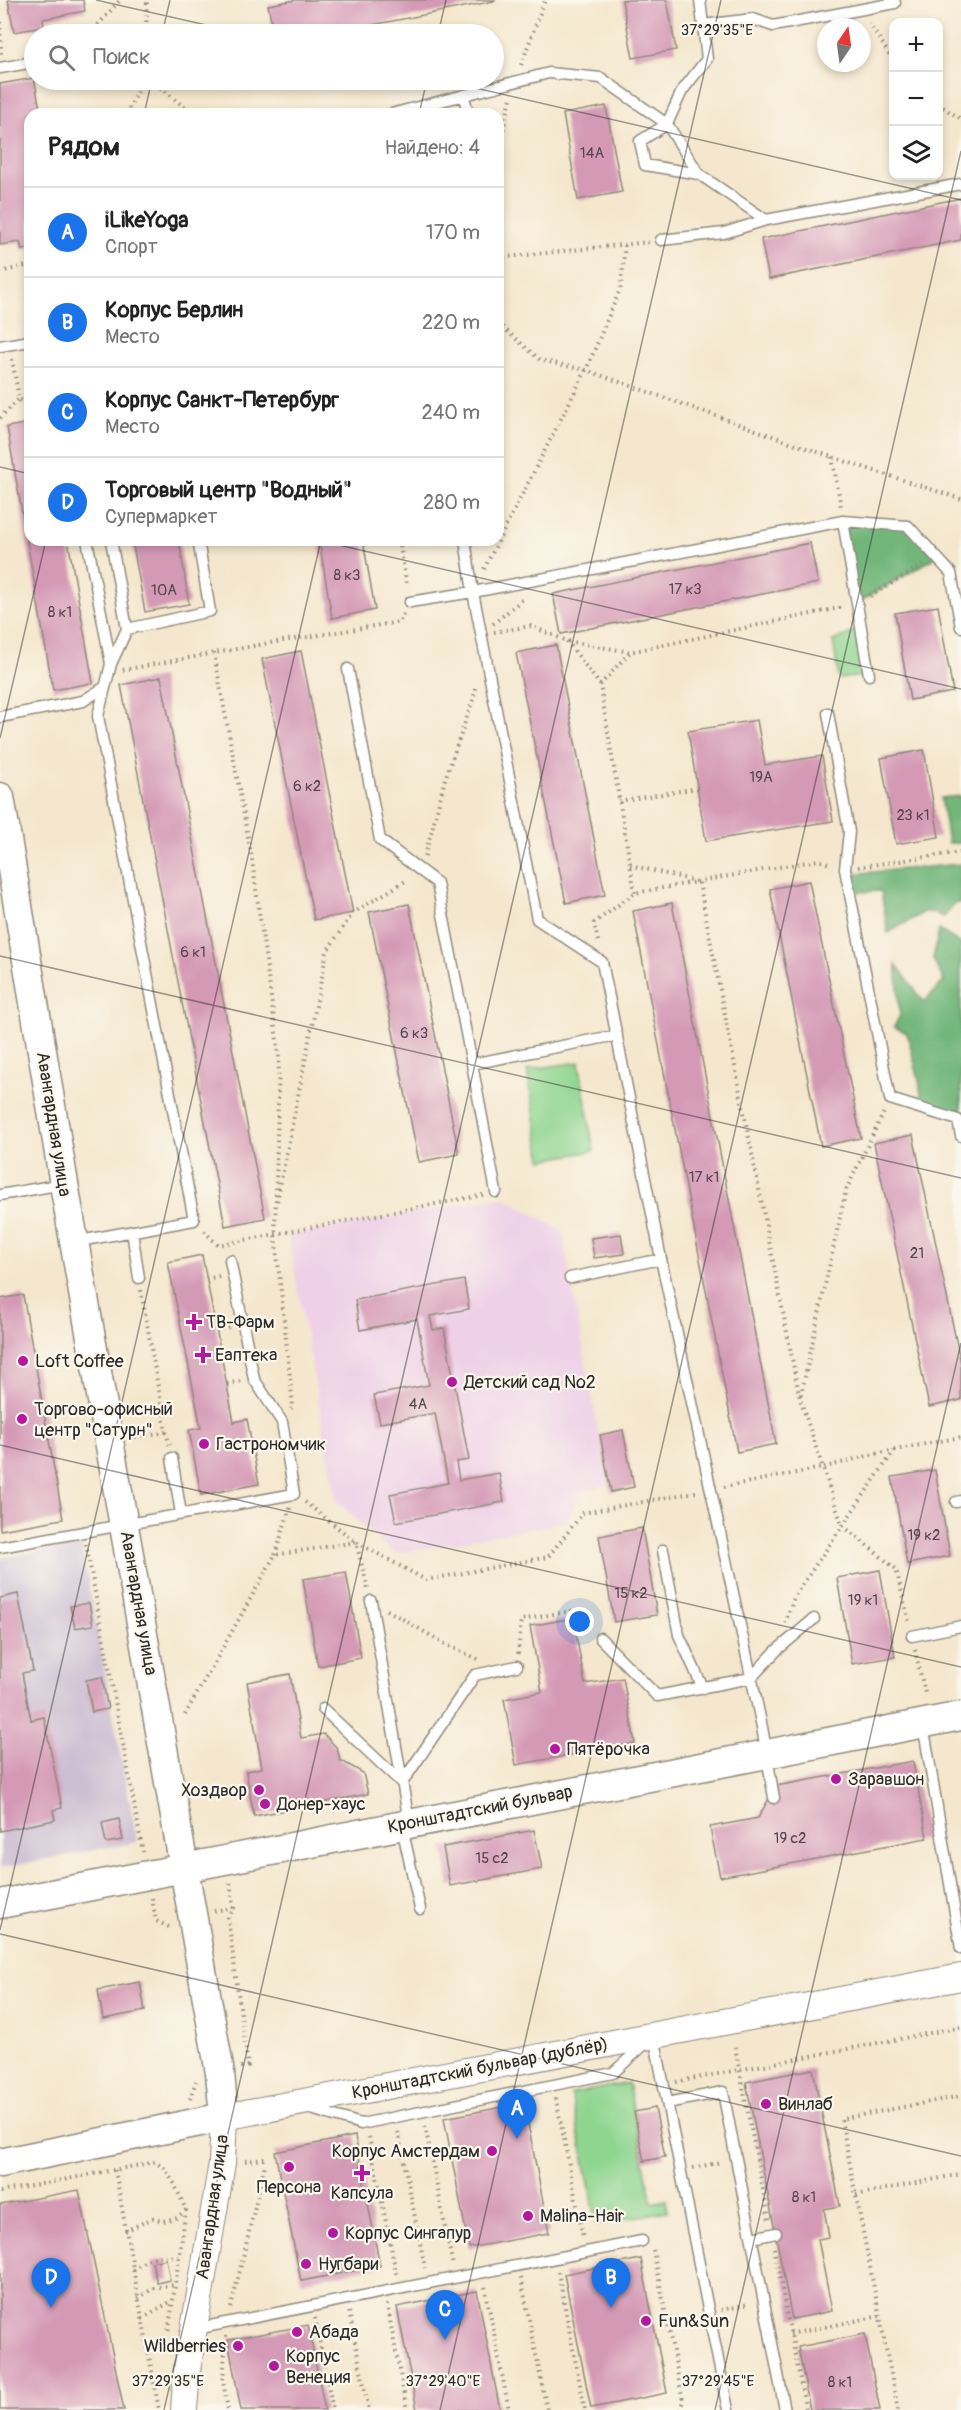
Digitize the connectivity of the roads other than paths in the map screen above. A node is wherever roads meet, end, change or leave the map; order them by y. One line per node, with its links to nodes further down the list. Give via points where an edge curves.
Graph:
1 (700, 0): 3 (lane)
2 (894, 0): 3 (lane, via 773,26 753,19)
3 (703, 25): 11 (lane, via 707,59 682,91)
4 (24, 64): 5 (lane)
5 (0, 68)
6 (504, 85): 11 (lane, via 549,73 601,78)
7 (483, 90): 8 (lane)
8 (463, 95): 9 (lane); 10 (lane)
9 (414, 108)
10 (467, 108)
11 (668, 124): 12 (lane); 12 (lane, via 640,141 645,165)
12 (699, 174): 14 (lane)
13 (961, 184): 14 (lane)
14 (766, 220): 15 (lane, via 724,233)
15 (661, 240)
16 (24, 342): 17 (lane)
17 (4, 346)
18 (843, 520): 23 (lane); 25 (lane, via 908,526 951,573); 29 (lane)
19 (88, 546): 27 (lane)
20 (112, 546): 26 (lane)
21 (199, 546): 26 (lane, via 210,611)
22 (466, 546): 23 (lane)
23 (473, 592): 24 (lane); 34 (lane, via 537,919 602,962)
24 (410, 602)
25 (961, 627)
26 (127, 629): 27 (lane)
27 (111, 664): 30 (lane)
28 (348, 669): 35 (lane, via 380,840 437,883)
29 (868, 675)
30 (105, 687): 32 (lane, via 83,701); 40 (lane, via 98,716 194,1220)
31 (828, 713): 36 (lane, via 849,832 844,869 890,1099 958,1120)
32 (0, 717)
33 (0, 797): 37 (main road, Авангардная улица)
34 (617, 1035): 35 (lane); 42 (lane)
35 (472, 1064): 38 (lane)
36 (961, 1136)
37 (64, 1184): 39 (lane); 41 (main road, Авангардная улица)
38 (496, 1192)
39 (0, 1195)
40 (132, 1231): 41 (lane); 44 (lane)
41 (74, 1242): 48 (main road, Авангардная улица)
42 (661, 1259): 45 (lane); 57 (lane)
43 (230, 1260): 47 (lane, via 254,1379 282,1422 294,1494)
44 (139, 1278)
45 (570, 1278)
46 (172, 1458): 47 (lane)
47 (182, 1514): 48 (lane)
48 (125, 1525): 49 (lane); 66 (main road, Авангардная улица)
49 (0, 1547)
50 (663, 1550): 58 (lane, via 679,1635)
51 (370, 1601): 63 (lane)
52 (814, 1619): 57 (lane, via 776,1651)
53 (961, 1626): 54 (lane)
54 (912, 1636)
55 (600, 1638): 58 (lane, via 657,1696)
56 (517, 1666): 63 (lane, via 475,1675)
57 (752, 1678): 58 (lane); 62 (lane)
58 (703, 1688)
59 (323, 1709): 63 (lane)
60 (961, 1716): 61 (main road, Кронштадтский бульвар)
61 (923, 1724): 62 (main road, Кронштадтский бульвар); 69 (lane)
62 (766, 1754): 64 (lane); 65 (main road, Кронштадтский бульвар)
63 (402, 1783): 65 (lane)
64 (774, 1798)
65 (406, 1823): 66 (main road, Кронштадтский бульвар); 68 (lane)
66 (184, 1868): 67 (main road, Кронштадтский бульвар); 73 (main road, Авангардная улица, via 220,2073)
67 (0, 1904)
68 (420, 1909)
69 (961, 1949)
70 (961, 1977): 71 (street, Кронштадтский бульвар (дублёр))
71 (654, 2035): 72 (lane); 73 (street, Кронштадтский бульвар (дублёр))
72 (667, 2103): 76 (lane, via 723,2092); 80 (lane)
73 (224, 2117): 74 (main road, Кронштадтский бульвар (дублёр)); 78 (street, Авангардная улица, via 222,2163)
74 (0, 2163)
75 (776, 2233): 76 (lane)
76 (752, 2238): 81 (lane)
77 (642, 2241): 78 (lane)
78 (194, 2329): 79 (street, Авангардная улица)
79 (184, 2410)
80 (728, 2410)
81 (785, 2410)

